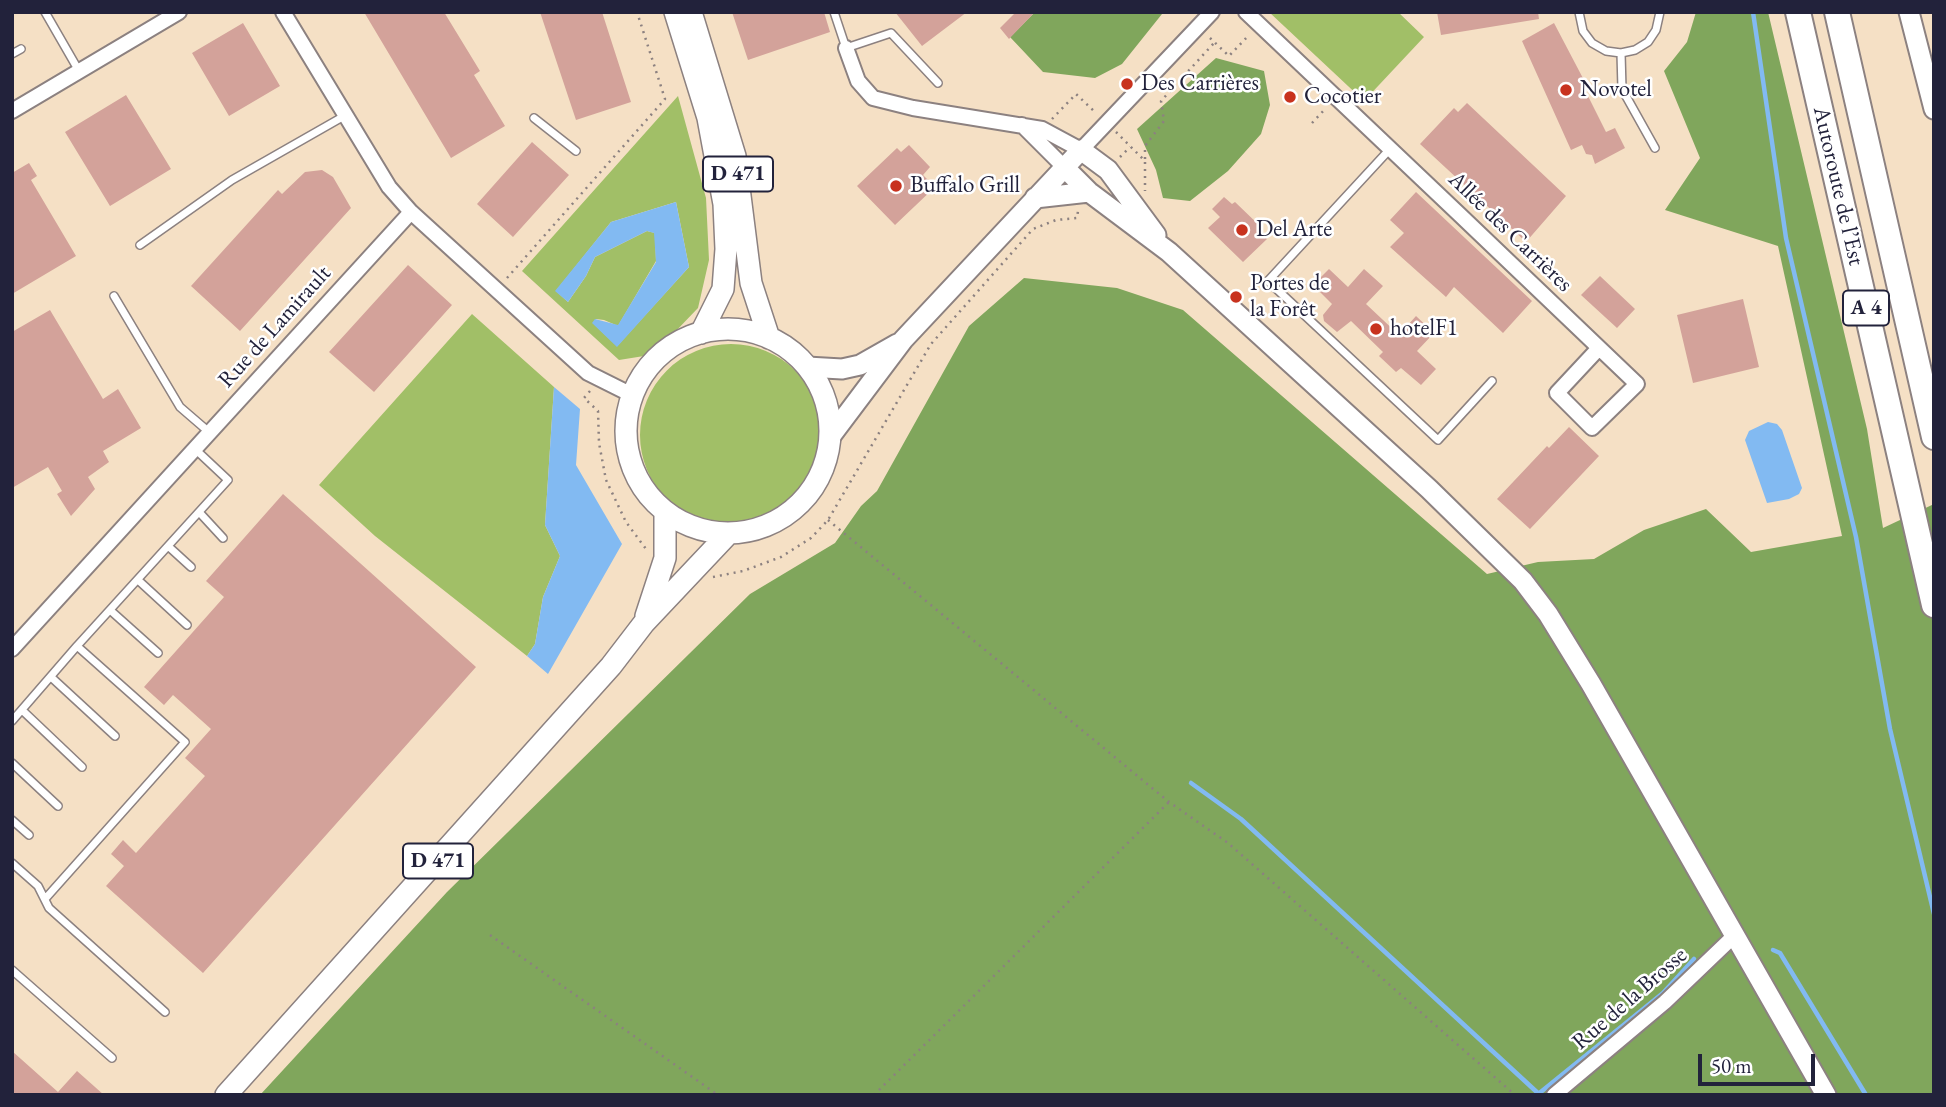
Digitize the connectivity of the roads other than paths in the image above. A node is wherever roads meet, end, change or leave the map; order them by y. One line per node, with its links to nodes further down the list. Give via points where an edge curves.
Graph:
1 (45, 12): 18 (lane)
2 (179, 12): 18 (street)
3 (283, 12): 22 (street)
4 (675, 12): 36 (main road, D 471, via 708,118 724,204 723,289)
5 (691, 12): 37 (main road, D 471, via 735,156 751,282)
6 (834, 12): 14 (lane)
7 (1212, 12): 27 (street)
8 (1246, 12): 26 (street, Allée des Carrières)
9 (1579, 12): 16 (lane, via 1583,31 1592,43)
10 (1660, 12): 16 (lane, via 1648,42)
11 (1798, 12): 54 (highway, Autoroute de l’Est / A 4)
12 (1837, 12): 45 (highway, Autoroute de l’Est / A 4)
13 (1909, 12): 20 (main road)
14 (846, 48): 19 (lane, via 891,33); 24 (street, via 858,80 873,98)
15 (21, 49): 17 (lane)
16 (1621, 53): 25 (lane, via 1622,89)
17 (12, 54)
18 (79, 72): 21 (street)
19 (938, 83)
20 (1934, 109)
21 (12, 111)
22 (346, 116): 32 (street, via 389,187); 33 (lane, via 232,180)
23 (534, 118): 28 (lane)
24 (1022, 125): 27 (street, via 1042,129); 29 (street)
25 (1655, 148)
26 (1390, 149): 39 (street, Allée des Carrières); 41 (lane, via 1268,281 1438,440)
27 (1081, 150): 29 (main road); 34 (main road, via 1108,170)
28 (576, 151)
29 (1064, 167): 30 (main road); 31 (main road)
30 (1089, 192): 31 (main road); 34 (main road)
31 (1035, 198): 38 (main road)
32 (411, 212): 42 (street, via 588,373); 43 (street, Rue de Lamirault)
33 (140, 245)
34 (1169, 252): 72 (main road, via 1429,489 1523,582 1568,645)
35 (114, 296): 43 (lane, via 180,407)
36 (701, 333): 37 (main road, via 736,330); 42 (main road, via 667,349)
37 (769, 338): 40 (main road)
38 (904, 340): 40 (main road, via 860,365); 44 (main road)
39 (1599, 348): 39 (street, Allée des Carrières, via 1637,384 1592,428 1557,393)
40 (807, 367): 44 (main road, via 828,412)
41 (1492, 381)
42 (632, 395): 48 (main road, via 626,427 629,459 643,489)
43 (210, 433): 46 (street, Rue de Lamirault)
44 (830, 437): 49 (main road, via 824,467 794,509 759,530)
45 (1934, 437)
46 (195, 449): 47 (lane, via 228,480); 59 (street, Rue de Lamirault)
47 (199, 512): 50 (lane); 51 (lane)
48 (665, 512): 49 (main road, via 695,529); 56 (main road, D 471, via 665,558)
49 (728, 534): 56 (main road, D 471)
50 (223, 538)
51 (168, 546): 52 (lane); 53 (lane)
52 (191, 568)
53 (138, 580): 55 (lane); 57 (lane)
54 (1934, 605)
55 (110, 610): 58 (lane); 60 (lane)
56 (644, 623): 76 (main road, D 471, via 611,667)
57 (187, 625)
58 (77, 646): 61 (lane); 71 (lane, via 184,742)
59 (12, 649)
60 (158, 653)
61 (51, 677): 62 (lane); 64 (lane)
62 (22, 710): 63 (lane); 66 (lane)
63 (12, 721)
64 (115, 736)
65 (12, 763): 67 (lane)
66 (82, 767)
67 (58, 806)
68 (12, 820): 69 (lane)
69 (29, 835)
70 (12, 863): 71 (lane, via 38,886)
71 (45, 899): 74 (lane, via 49,908)
72 (1735, 935): 77 (street, Rue de la Brosse, via 1665,1002); 78 (main road)
73 (12, 971): 75 (lane)
74 (165, 1012)
75 (112, 1058)
76 (226, 1095)
77 (1554, 1095)
78 (1826, 1095)

